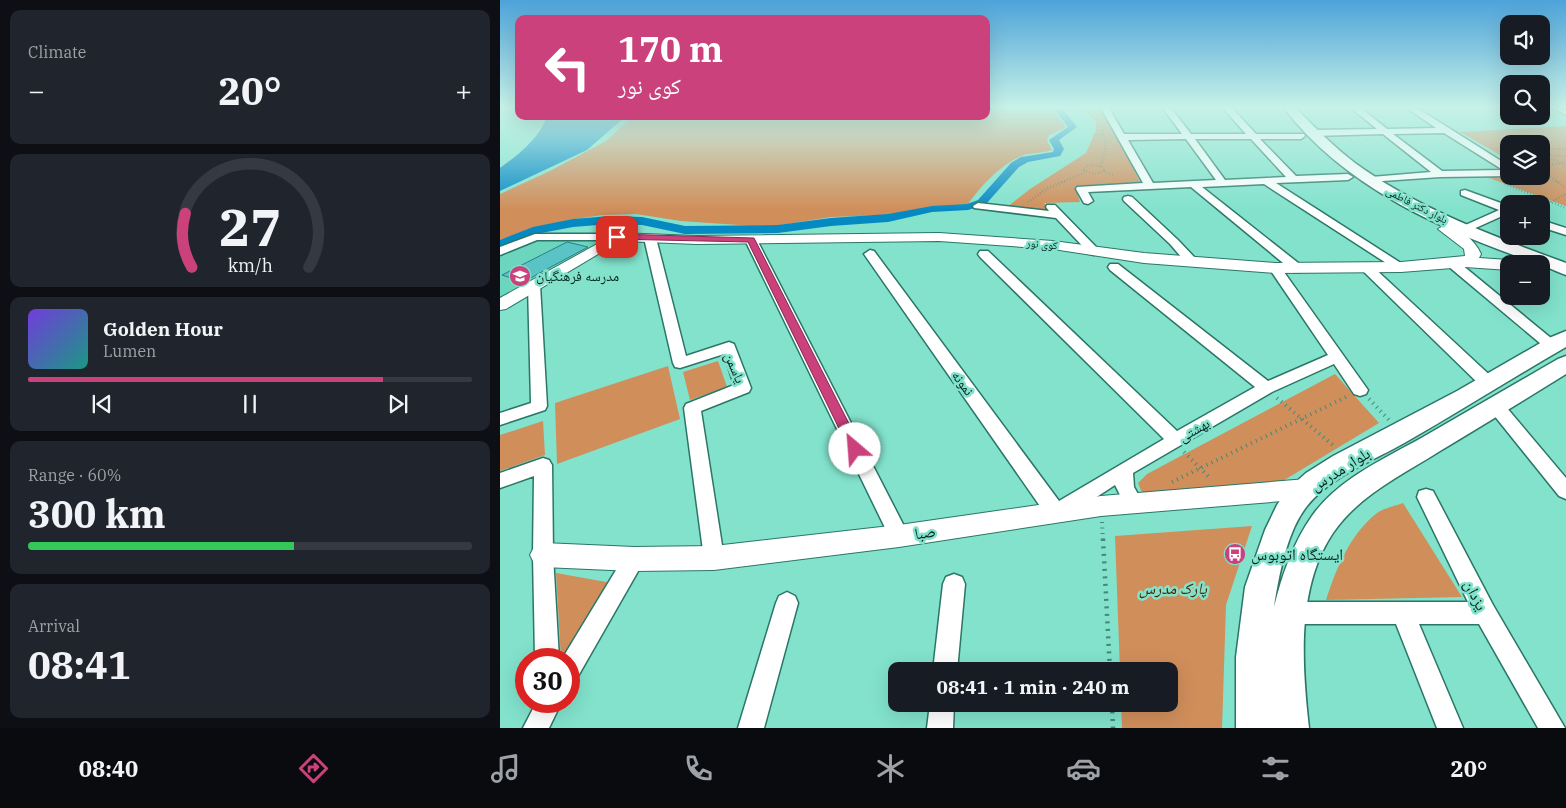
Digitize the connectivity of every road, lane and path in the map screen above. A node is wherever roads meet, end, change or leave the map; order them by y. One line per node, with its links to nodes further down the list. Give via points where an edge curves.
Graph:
1 (1105, 142): 17 (path)
2 (1124, 142): 30 (street)
3 (1192, 142): 28 (street)
4 (1258, 142): 24 (street)
5 (1315, 142): 22 (main road, بلوار دکتر فاطمی)
6 (1318, 142): 25 (main road, بلوار دکتر فاطمی)
7 (1399, 142): 21 (street)
8 (1463, 142): 18 (street)
9 (1550, 149): 10 (path)
10 (1566, 149)
11 (1550, 155): 12 (path)
12 (1566, 156)
13 (1550, 157): 14 (path)
14 (1560, 162): 15 (path); 16 (path)
15 (1566, 164)
16 (1550, 165)
17 (1101, 166): 19 (path, via 1087,166 1084,170); 19 (path, via 1105,170 1103,172)
18 (1500, 166)
19 (1087, 172): 39 (path, via 1048,188)
20 (1500, 172): 21 (street)
21 (1440, 174): 25 (street)
22 (1348, 177): 24 (street); 45 (main road, بلوار دکتر فاطمی, via 1393,204)
23 (1550, 178): 31 (path)
24 (1294, 180): 26 (street)
25 (1371, 180): 46 (main road, بلوار دکتر فاطمی)
26 (1266, 181): 28 (street); 60 (street)
27 (1497, 181): 38 (path)
28 (1223, 183): 29 (street)
29 (1193, 184): 30 (street); 62 (street)
30 (1150, 186): 37 (street, via 1081,189)
31 (1566, 188)
32 (1465, 193): 41 (street)
33 (1566, 194): 34 (path)
34 (1560, 198): 36 (path); 38 (path)
35 (1128, 199): 56 (street)
36 (1566, 200)
37 (1088, 201)
38 (1551, 202): 42 (path)
39 (1025, 204)
40 (978, 206): 51 (street, via 1053,210)
41 (1500, 207)
42 (1566, 208)
43 (1500, 214): 46 (street)
44 (1550, 226): 47 (street)
45 (1445, 229): 55 (main road, بلوار دکتر فاطمی); 57 (street, via 1471,248 1474,254 1470,259)
46 (1465, 229): 64 (main road, بلوار دکتر فاطمی)
47 (1566, 232)
48 (617, 237): 49 (street, کوی نور); 52 (street, via 535,237); 67 (street)
49 (650, 238): 50 (street, کوی نور); 92 (street, یاسمن, via 680,363 729,347 743,388 692,408)
50 (751, 240): 51 (street, کوی نور, via 939,237); 90 (street)
51 (1094, 251): 56 (street, کوی نور)
52 (500, 252)
53 (870, 254): 89 (street, نمونه)
54 (984, 254): 76 (street)
55 (1505, 255)
56 (1192, 262): 61 (street, کوی نور)
57 (1458, 262): 58 (street, کوی نور); 60 (street, کوی نور); 70 (street)
58 (1500, 264)
59 (1114, 267): 71 (street)
60 (1401, 267): 63 (street, کوی نور)
61 (1275, 268): 62 (street, کوی نور); 69 (street)
62 (1298, 268): 63 (street, کوی نور)
63 (1367, 268): 73 (street)
64 (1566, 269)
65 (1550, 274): 66 (main road)
66 (1566, 280)
67 (534, 286): 68 (street); 74 (street, via 539,406)
68 (500, 305)
69 (1337, 357): 71 (street, بهشتی); 72 (street)
70 (1562, 358): 73 (main road, بلوار مدرس)
71 (1266, 388): 75 (path); 76 (street, بهشتی)
72 (1360, 390): 75 (path); 77 (path)
73 (1492, 395): 77 (main road, بلوار مدرس); 83 (street)
74 (500, 419)
75 (1301, 419): 78 (path); 79 (path)
76 (1175, 441): 79 (path); 80 (street, بهشتی)
77 (1412, 441): 78 (main road, بلوار مدرس); 96 (main road, بلوار مدرس, via 1376,477 1341,502 1310,547 1300,570)
78 (1350, 461): 82 (main road, بلوار مدرس)
79 (1200, 468): 84 (path); 86 (path, via 1164,486)
80 (1125, 469): 87 (street, via 1122,479); 89 (street, بهشتی)
81 (500, 482): 91 (street, via 543,465)
82 (1307, 489): 84 (street, صبا); 110 (main road, بلوار مدرس, via 1288,510 1264,573 1255,615 1252,662)
83 (1566, 491)
84 (1228, 496): 86 (street, صبا)
85 (1426, 497): 98 (street, یزدان)
86 (1158, 501): 87 (street, صبا)
87 (1134, 503): 88 (street, صبا)
88 (1101, 506): 89 (street, صبا); 102 (path)
89 (1056, 513): 90 (street, صبا)
90 (898, 536): 92 (street, صبا)
91 (543, 555): 93 (street, صبا); 99 (street)
92 (714, 558): 93 (street, صبا)
93 (634, 559): 100 (street)
94 (954, 584): 101 (street)
95 (788, 603): 107 (street)
96 (1291, 613): 97 (street); 111 (main road, بلوار مدرس, via 1285,671)
97 (1403, 613): 98 (street); 112 (street)
98 (1485, 613): 113 (street, یزدان)
99 (547, 648)
100 (580, 651)
101 (946, 662)
102 (1110, 662)
103 (941, 712): 108 (street)
104 (1112, 712): 109 (path)
105 (544, 713): 106 (street)
106 (536, 728)
107 (751, 728)
108 (940, 728)
109 (1113, 728)
110 (1255, 728)
111 (1290, 728)
112 (1450, 728)
113 (1552, 728)

